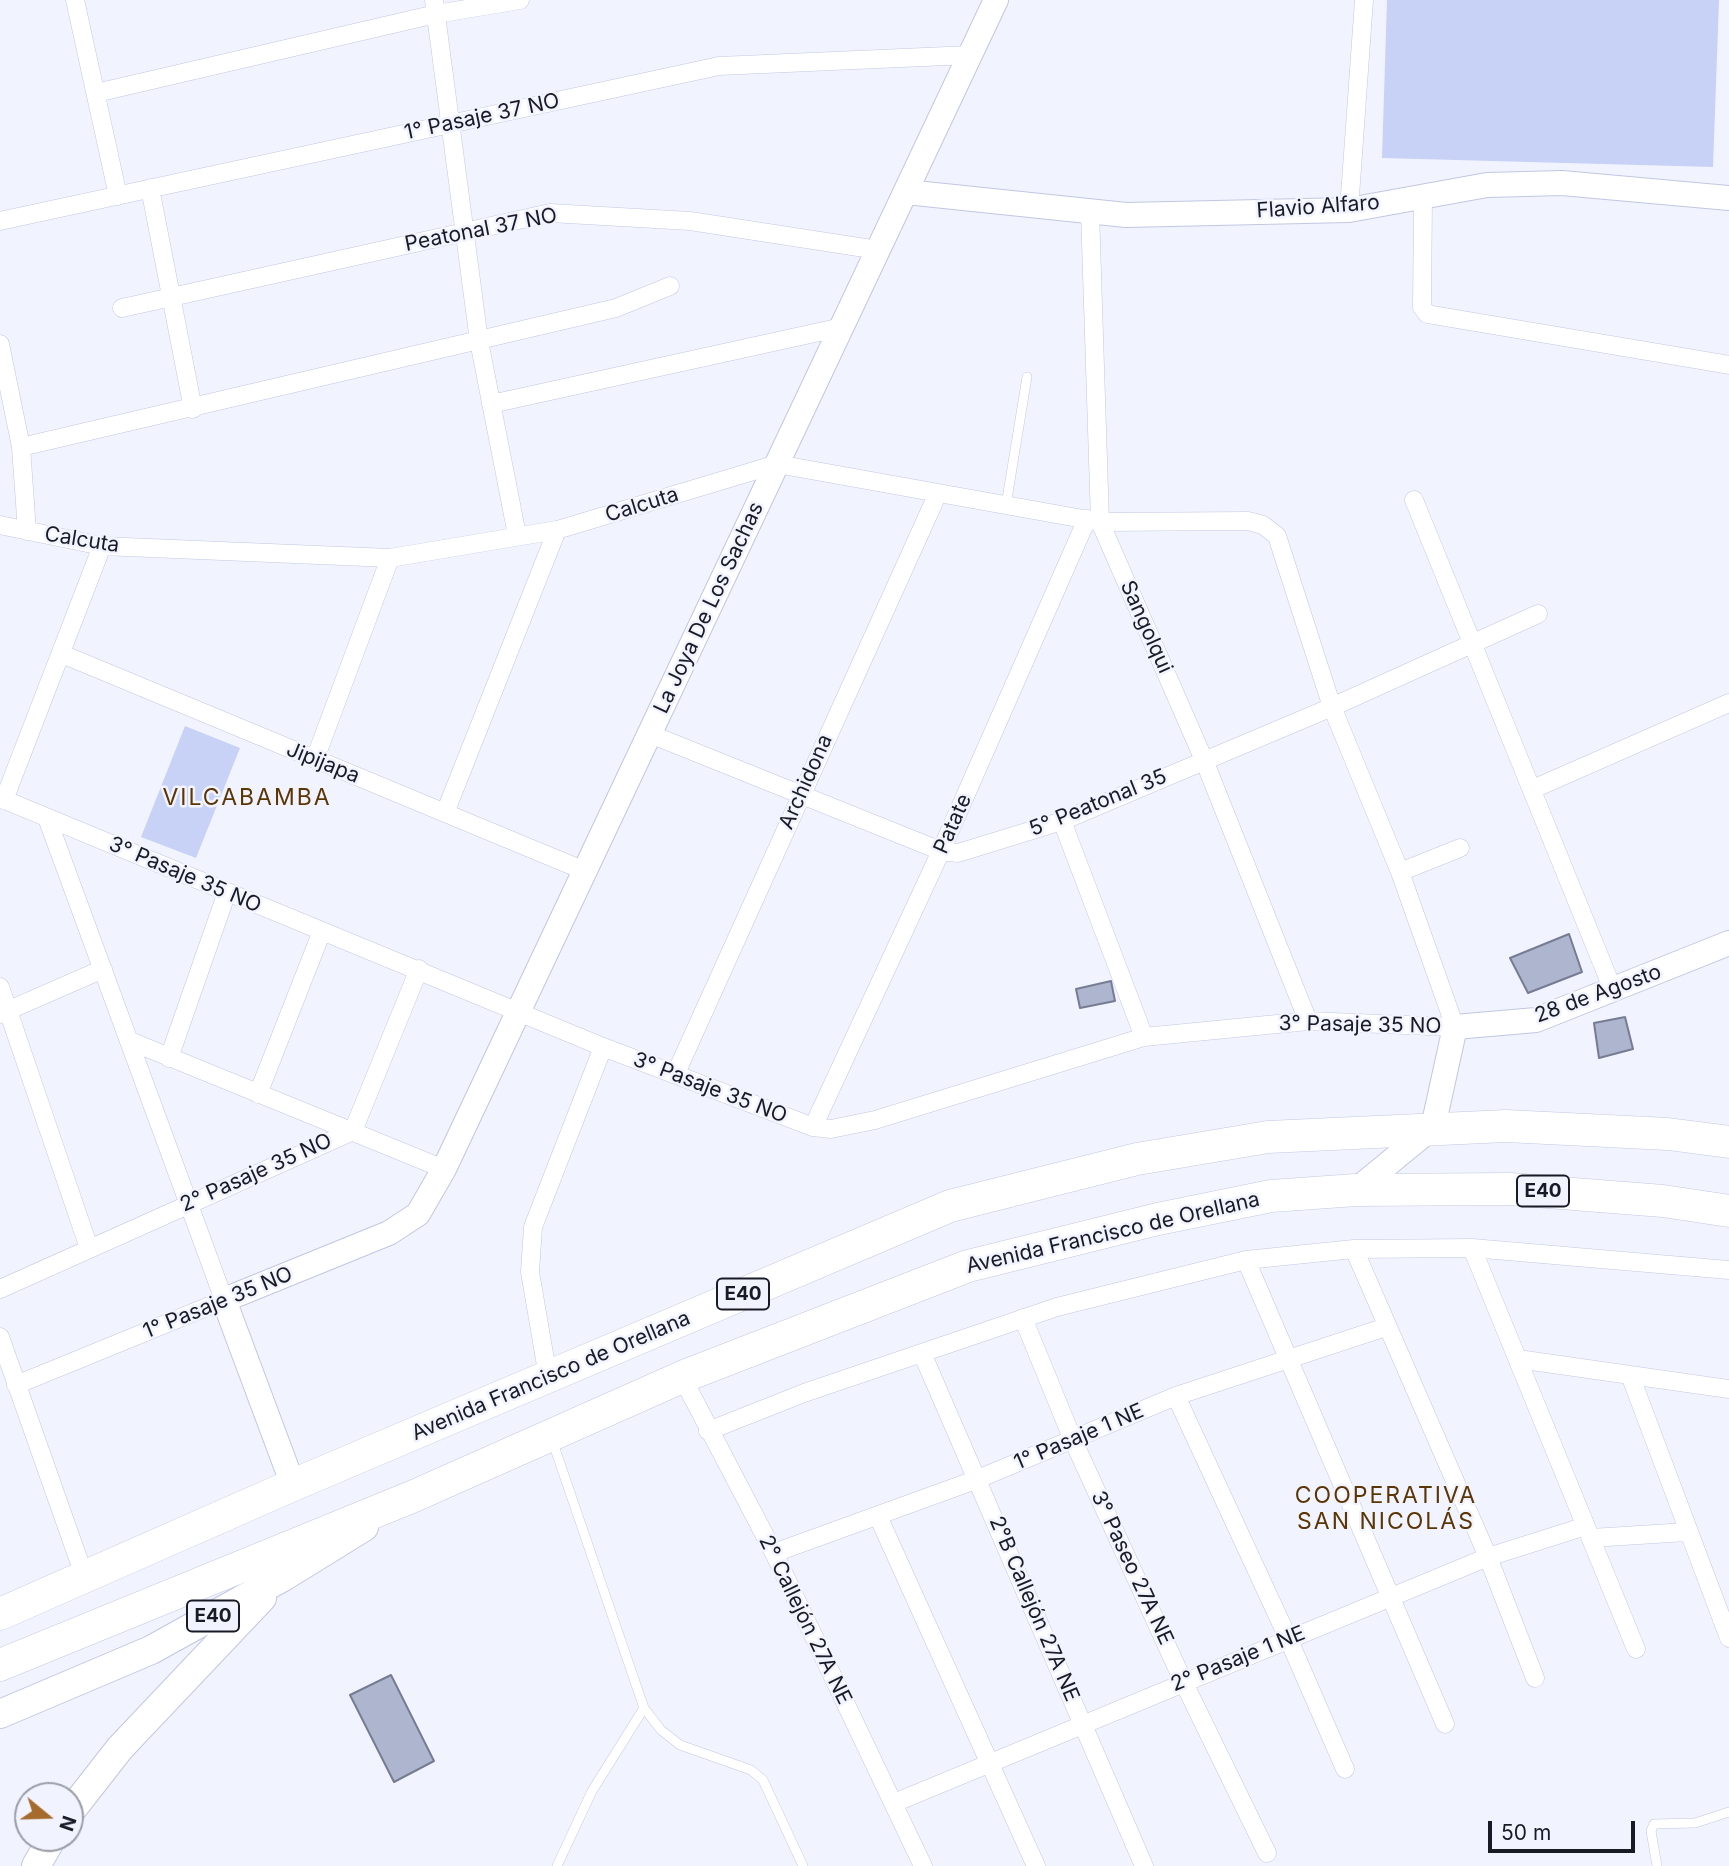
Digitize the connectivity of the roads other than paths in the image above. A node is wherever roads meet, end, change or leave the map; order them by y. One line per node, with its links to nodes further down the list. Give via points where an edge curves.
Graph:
1 (75, 0): 7 (street)
2 (520, 0): 5 (street)
3 (996, 0): 6 (street, La Joya De Los Sachas)
4 (1364, 0): 14 (street)
5 (435, 7): 7 (street); 8 (street)
6 (970, 55): 8 (street, 1° Pasaje 37 NO, via 719,66); 10 (street, La Joya De Los Sachas)
7 (96, 93): 11 (street)
8 (451, 124): 9 (street, 1° Pasaje 37 NO); 17 (street)
9 (150, 188): 11 (street, 1° Pasaje 37 NO); 20 (street)
10 (905, 192): 15 (street, Flavio Alfaro); 18 (street, La Joya De Los Sachas)
11 (118, 196): 16 (street, 1° Pasaje 37 NO)
12 (1423, 197): 13 (street, Flavio Alfaro, via 1487,185 1562,184); 14 (street, Flavio Alfaro); 25 (street, via 1422,307 1427,314)
13 (1729, 198)
14 (1349, 210): 15 (street, Flavio Alfaro, via 1126,215)
15 (1090, 211): 34 (street, Sangolqui)
16 (0, 221)
17 (465, 231): 18 (street, Peatonal 37 NO, via 550,213 690,222); 20 (street, Peatonal 37 NO); 23 (street)
18 (878, 250): 22 (street, La Joya De Los Sachas)
19 (670, 286): 23 (street, via 616,308)
20 (171, 296): 21 (street, Peatonal 37 NO); 28 (street)
21 (122, 308)
22 (842, 327): 27 (street); 30 (street, La Joya De Los Sachas)
23 (479, 341): 27 (street); 28 (street)
24 (0, 344): 29 (street)
25 (1729, 365)
26 (1027, 377): 33 (lane)
27 (491, 404): 38 (street)
28 (192, 409): 29 (street)
29 (21, 447): 37 (street)
30 (777, 464): 31 (street, Calcuta); 36 (street, Calcuta); 46 (street, La Joya De Los Sachas)
31 (938, 493): 33 (street, Calcuta); 50 (street, Archidona)
32 (1414, 500): 42 (street)
33 (1006, 505): 34 (street, Calcuta)
34 (1093, 520): 45 (street, Calcuta, via 1248,521 1263,525 1277,536); 48 (street, Sangolqui); 56 (street, Patate)
35 (0, 525): 37 (street, Calcuta)
36 (557, 530): 38 (street, Calcuta); 52 (street)
37 (27, 531): 39 (street, Calcuta)
38 (517, 535): 40 (street, Calcuta)
39 (103, 546): 40 (street, Calcuta); 43 (street)
40 (390, 558): 47 (street)
41 (1538, 614): 42 (street, 5° Peatonal 35)
42 (1475, 644): 45 (street, 5° Peatonal 35); 49 (street)
43 (62, 654): 47 (street, Jipijapa); 51 (street)
44 (1729, 703): 49 (street)
45 (1332, 707): 48 (street, 5° Peatonal 35); 58 (street)
46 (650, 734): 50 (street, 5° Peatonal 35); 57 (street, La Joya De Los Sachas)
47 (315, 759): 52 (street, Jipijapa)
48 (1204, 760): 54 (street, 5° Peatonal 35); 68 (street, Sangolqui)
49 (1533, 789): 65 (street)
50 (801, 792): 56 (street, 5° Peatonal 35); 74 (street, Archidona)
51 (2, 799): 53 (street, 3° Pasaje 35 NO)
52 (444, 813): 57 (street, Jipijapa)
53 (47, 818): 59 (street, 3° Pasaje 35 NO); 62 (street)
54 (1062, 821): 56 (street, 5° Peatonal 35, via 958,853); 70 (street)
55 (1460, 848): 58 (street)
56 (941, 851): 76 (street, Patate)
57 (585, 871): 67 (street, La Joya De Los Sachas)
58 (1399, 872): 69 (street)
59 (227, 892): 60 (street, 3° Pasaje 35 NO); 73 (street)
60 (322, 931): 63 (street, 3° Pasaje 35 NO); 75 (street)
61 (1729, 943): 65 (street, 28 de Agosto)
62 (103, 969): 66 (street); 71 (street)
63 (419, 970): 67 (street, 3° Pasaje 35 NO); 78 (street, 2° Pasaje 35 NO)
64 (0, 987): 66 (street)
65 (1613, 990): 69 (street, 28 de Agosto, via 1536,1020)
66 (4, 1013): 85 (street)
67 (518, 1013): 72 (street, 3° Pasaje 35 NO); 80 (street, La Joya De Los Sachas)
68 (1308, 1021): 69 (street, 3° Pasaje 35 NO); 70 (street, 3° Pasaje 35 NO)
69 (1455, 1027): 77 (street)
70 (1144, 1037): 76 (street, 3° Pasaje 35 NO, via 875,1120 831,1129)
71 (130, 1041): 73 (street); 82 (street)
72 (603, 1047): 74 (street, 3° Pasaje 35 NO); 99 (street, via 533,1227 530,1272)
73 (169, 1058): 75 (street)
74 (676, 1073): 76 (street, 3° Pasaje 35 NO)
75 (258, 1094): 78 (street)
76 (813, 1127)
77 (1433, 1127): 79 (highway, Avenida Francisco de Orellana / E40, via 1655,1133); 81 (street); 99 (highway, Avenida Francisco de Orellana / E40, via 1255,1139 1137,1158 950,1206)
78 (353, 1131): 80 (street); 82 (street, 2° Pasaje 35 NO)
79 (1729, 1142)
80 (444, 1170): 84 (street, La Joya De Los Sachas)
81 (1356, 1191): 83 (highway, Avenida Francisco de Orellana / E40, via 1510,1189); 100 (highway, Avenida Francisco de Orellana / E40, via 1270,1196 968,1266)
82 (190, 1202): 85 (street, 2° Pasaje 35 NO); 91 (street)
83 (1729, 1211)
84 (418, 1214): 91 (street, 1° Pasaje 35 NO, via 389,1233)
85 (89, 1248): 90 (street, 2° Pasaje 35 NO)
86 (1472, 1248): 87 (street); 89 (street); 97 (street)
87 (1354, 1249): 88 (street); 93 (street)
88 (1245, 1260): 92 (street); 96 (street)
89 (1729, 1270)
90 (0, 1289)
91 (224, 1300): 101 (street, 1° Pasaje 35 NO); 108 (street)
92 (1023, 1318): 95 (street); 106 (street, 3° Paseo 27A NE)
93 (1386, 1327): 96 (street, 1° Pasaje 1 NE); 114 (street)
94 (0, 1337): 101 (street)
95 (922, 1353): 104 (street); 107 (street, 2°B Callejón 27A NE)
96 (1287, 1357): 103 (street, 1° Pasaje 1 NE); 117 (street)
97 (1518, 1359): 98 (street); 111 (street)
98 (1630, 1376): 102 (street); 112 (street)
99 (548, 1377): 108 (highway, Avenida Francisco de Orellana / E40)
100 (682, 1377): 104 (street, 2° Callejón 27A NE); 105 (highway, Avenida Francisco de Orellana / E40)
101 (16, 1385): 116 (street)
102 (1729, 1389)
103 (1175, 1395): 106 (street, 1° Pasaje 1 NE); 120 (street)
104 (708, 1431): 113 (street, 2° Callejón 27A NE)
105 (550, 1435): 109 (highway, Avenida Francisco de Orellana / E40); 126 (lane)
106 (1073, 1440): 107 (street, 1° Pasaje 1 NE); 125 (street, 3° Paseo 27A NE)
107 (978, 1479): 110 (street, 1° Pasaje 1 NE); 128 (street, 2°B Callejón 27A NE)
108 (293, 1485): 116 (highway, Avenida Francisco de Orellana / E40)
109 (414, 1496): 115 (main road, Avenida Francisco de Orellana / E40); 123 (highway, Avenida Francisco de Orellana)
110 (878, 1516): 113 (street, 1° Pasaje 1 NE); 130 (street)
111 (1589, 1532): 112 (street, 2° Pasaje 1 NE); 114 (street, 2° Pasaje 1 NE); 122 (street)
112 (1688, 1532): 121 (street)
113 (774, 1553): 133 (street, 2° Callejón 27A NE)
114 (1488, 1557): 117 (street, 2° Pasaje 1 NE); 124 (street)
115 (283, 1577): 127 (main road, Avenida Francisco de Orellana / E40, via 151,1650); 132 (main road, via 120,1748)
116 (85, 1578): 118 (main road, Avenida Francisco de Orellana / E40); 119 (highway, Avenida Francisco de Orellana)
117 (1390, 1597): 120 (street, 2° Pasaje 1 NE); 129 (street)
118 (0, 1598)
119 (0, 1614)
120 (1288, 1638): 125 (street, 2° Pasaje 1 NE); 131 (street)
121 (1729, 1638)
122 (1636, 1649)
123 (0, 1665)
124 (1535, 1678)
125 (1183, 1681): 128 (street, 2° Pasaje 1 NE); 135 (street, 3° Paseo 27A NE)
126 (644, 1708): 136 (lane, via 592,1791); 137 (lane, via 680,1745 751,1770 763,1780)
127 (0, 1714)
128 (1084, 1723): 130 (street, 2° Pasaje 1 NE); 140 (street, 2°B Callejón 27A NE)
129 (1445, 1724)
130 (987, 1762): 133 (street, 2° Pasaje 1 NE); 139 (street)
131 (1345, 1769)
132 (84, 1794)
133 (894, 1803): 138 (street, 2° Callejón 27A NE)
134 (1729, 1812): 141 (lane, via 1695,1823 1654,1824)
135 (1267, 1853)
136 (557, 1866)
137 (803, 1866)
138 (923, 1866)
139 (1036, 1866)
140 (1144, 1866)
141 (1657, 1866)

